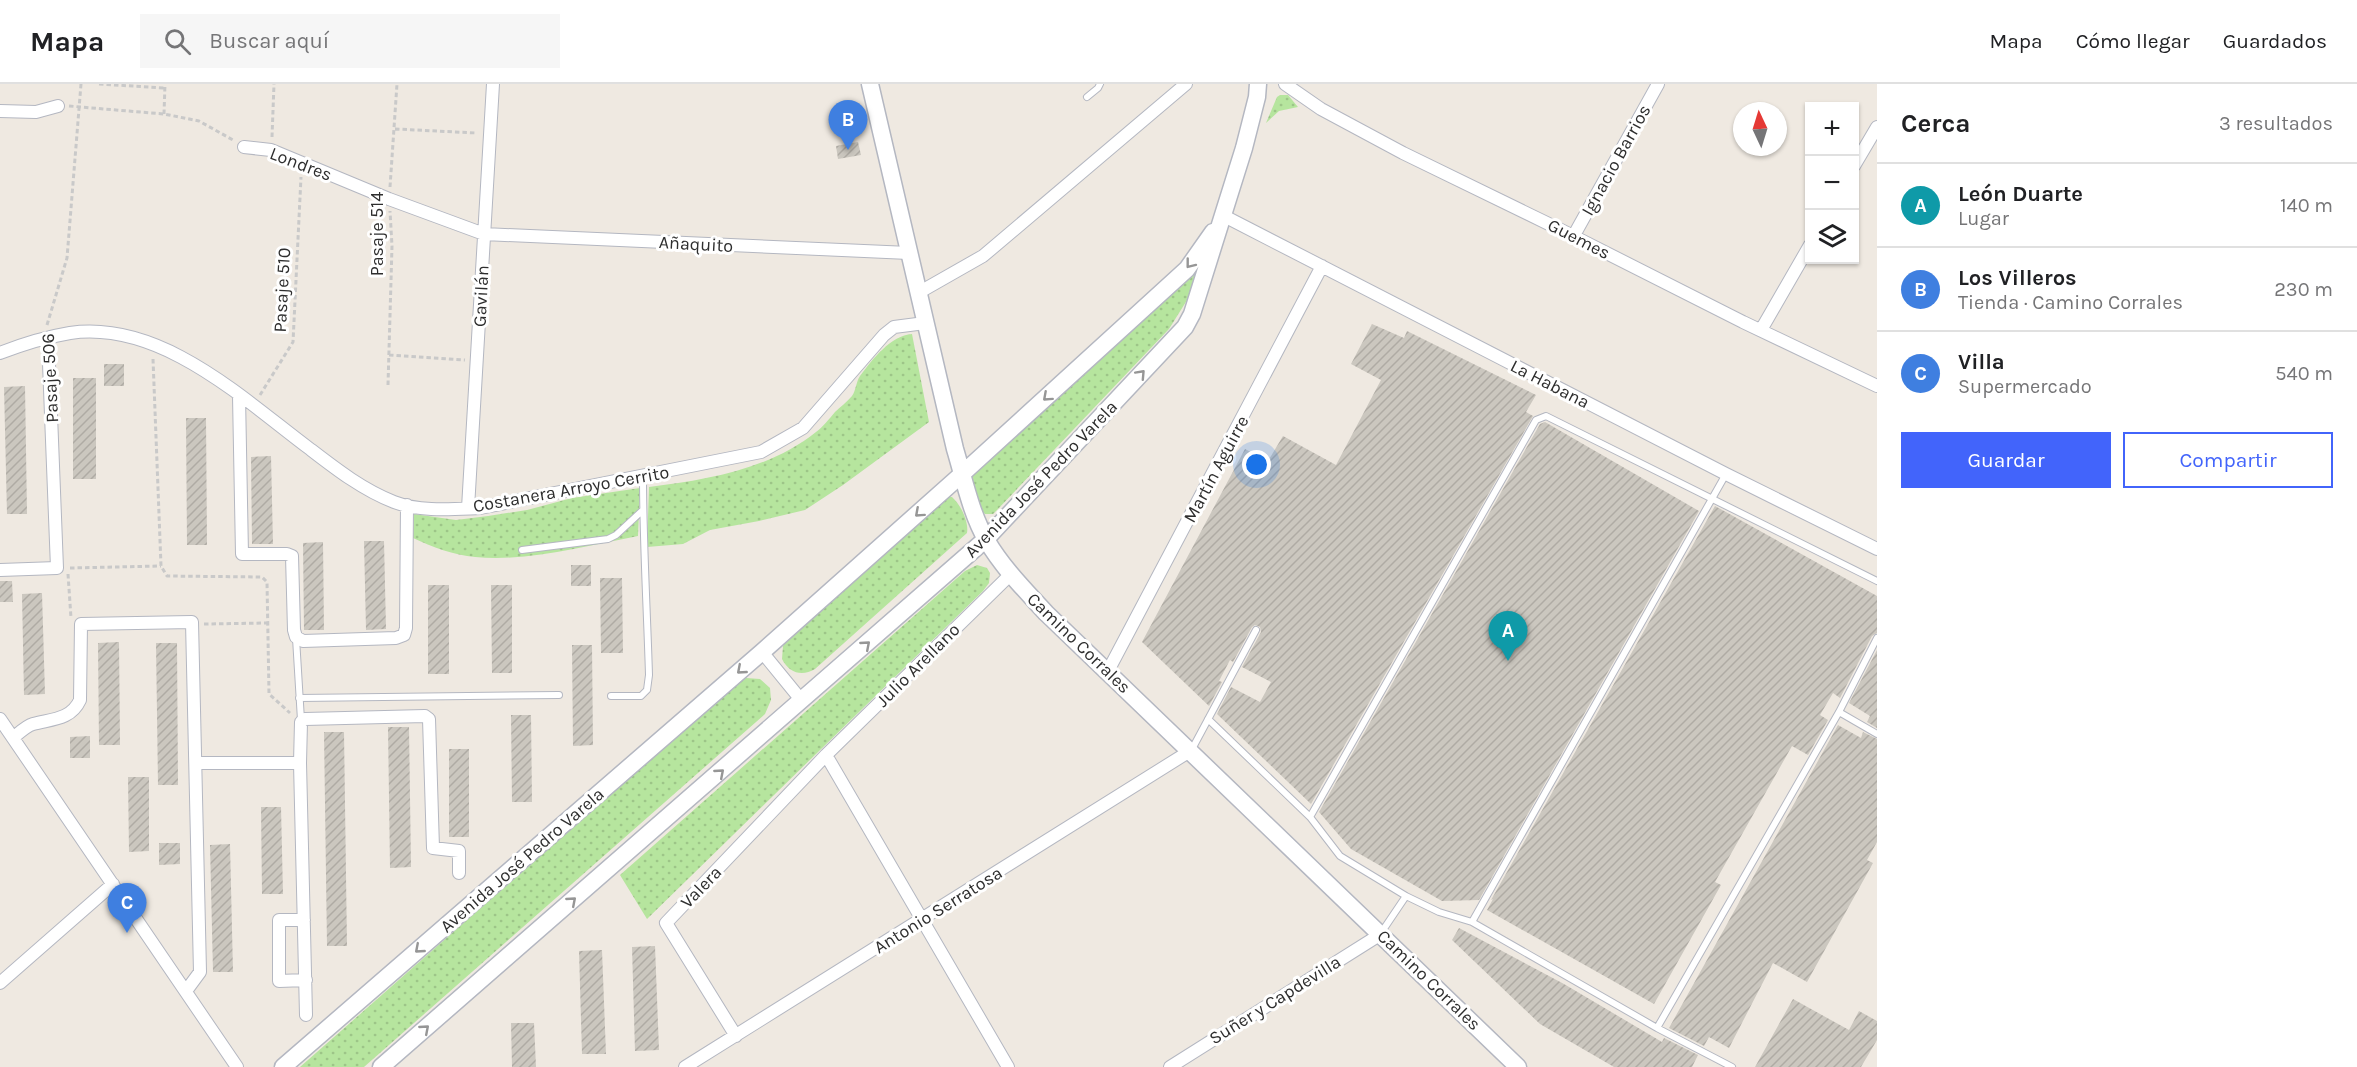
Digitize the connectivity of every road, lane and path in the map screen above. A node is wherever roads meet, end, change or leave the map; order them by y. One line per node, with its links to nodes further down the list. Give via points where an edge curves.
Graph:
1 (81, 84): 15 (path, Pasaje 506)
2 (99, 84): 12 (path)
3 (274, 84): 22 (path)
4 (397, 84): 19 (path, Pasaje 514)
5 (493, 84): 20 (street, Gavilán)
6 (870, 84): 30 (street, Camino Corrales)
7 (1100, 84): 13 (lane)
8 (1186, 84): 32 (street, via 983,256)
9 (1257, 84): 26 (street, Avenida José Pedro Varela, via 1257,97)
10 (1285, 84): 28 (street, Guemes, via 1366,134)
11 (1658, 84): 28 (street, Ignacio Barrios)
12 (165, 86): 17 (path)
13 (1087, 97)
14 (58, 106): 16 (street, via 36,112)
15 (80, 106): 17 (path, Londres); 35 (path, Pasaje 506, via 67,258 47,325)
16 (0, 111)
17 (164, 114): 21 (path, Londres, via 199,121)
18 (1877, 126): 23 (street)
19 (395, 129): 20 (path); 25 (path, Pasaje 514)
20 (490, 133): 27 (street, Gavilán)
21 (244, 147): 22 (street, Londres)
22 (271, 150): 24 (street, Londres)
23 (1859, 157)
24 (301, 164): 25 (street, Londres); 43 (path, Pasaje 510, via 292,342)
25 (389, 199): 27 (street, Londres); 38 (path, Pasaje 514)
26 (1224, 216): 31 (street, La Habana); 44 (street, Avenida José Pedro Varela, one-way to 44, via 1187,269); 51 (street, Avenida José Pedro Varela, one-way to 26, via 1185,327)
27 (484, 234): 30 (street, Añaquito); 39 (street, Gavilán)
28 (1573, 237): 34 (street, Guemes)
29 (1805, 252): 34 (street)
30 (909, 253): 32 (street, Camino Corrales)
31 (1322, 266): 45 (street, La Habana); 65 (street, Martín Aguirre)
32 (918, 293): 33 (street, Camino Corrales)
33 (925, 323): 44 (street, Camino Corrales); 46 (street, Costanera Arroyo Cerrito, via 894,327 884,335 803,428 780,443 740,458)
34 (1761, 330): 41 (street, Guemes)
35 (48, 338): 36 (street, Costanera Arroyo Cerrito, via 96,332); 37 (street, Costanera Arroyo Cerrito); 55 (street, Pasaje 506, via 57,568)
36 (153, 345): 42 (street, Costanera Arroyo Cerrito, via 201,368); 54 (path)
37 (0, 353)
38 (389, 355): 39 (path); 40 (path, Pasaje 514)
39 (477, 361): 49 (street, Gavilán)
40 (388, 385)
41 (1877, 386)
42 (239, 396): 43 (street, Costanera Arroyo Cerrito); 62 (street, via 242,554 292,556)
43 (253, 407): 48 (street, Costanera Arroyo Cerrito, via 350,479)
44 (962, 474): 51 (street, Camino Corrales); 64 (street, Avenida José Pedro Varela, one-way to 64)
45 (1726, 474): 47 (lane); 52 (street, La Habana)
46 (643, 476): 49 (street, Costanera Arroyo Cerrito); 50 (lane)
47 (1713, 499): 57 (lane); 80 (lane, via 1546,416 1536,420); 86 (lane)
48 (407, 505): 49 (street, Costanera Arroyo Cerrito); 62 (street, via 404,635 303,641)
49 (468, 508)
50 (643, 510): 53 (lane, via 608,539); 67 (lane, via 647,690 641,696)
51 (986, 539): 56 (street, Camino Corrales); 69 (street, Avenida José Pedro Varela, one-way to 51)
52 (1877, 549)
53 (522, 550)
54 (160, 566): 58 (path, via 167,576 262,577 267,582); 59 (path, via 68,568 70,616)
55 (0, 570)
56 (1010, 575): 65 (street, Camino Corrales); 77 (street, Julio Arellano)
57 (1877, 581)
58 (268, 623): 60 (path); 73 (path, via 269,694)
59 (81, 624): 60 (street); 75 (street, via 77,707 60,718 31,724)
60 (194, 625): 78 (street)
61 (1256, 630): 71 (lane)
62 (296, 637): 68 (lane)
63 (1877, 638): 70 (lane)
64 (762, 652): 69 (street); 95 (street, Avenida José Pedro Varela, one-way to 95)
65 (1108, 671): 76 (street, Camino Corrales)
66 (559, 695): 68 (lane)
67 (610, 696)
68 (299, 698): 73 (lane)
69 (802, 701): 96 (street, Avenida José Pedro Varela, one-way to 69)
70 (1839, 712): 74 (lane); 92 (lane)
71 (1208, 719): 76 (lane); 80 (lane)
72 (0, 720): 75 (street)
73 (301, 722): 79 (street); 81 (street, via 337,718 429,719 433,848 459,852)
74 (1877, 734)
75 (13, 738): 82 (street)
76 (1190, 751): 85 (street, Antonio Serratosa); 87 (street, Camino Corrales)
77 (826, 755): 85 (street); 93 (street, Valera, via 666,923)
78 (197, 763): 79 (street); 90 (street, via 200,972)
79 (300, 763): 84 (street)
80 (1310, 817): 83 (lane, via 1340,856)
81 (459, 873)
82 (113, 884): 89 (street); 90 (street)
83 (1406, 896): 86 (lane, via 1439,912); 87 (lane)
84 (304, 920): 88 (street); 88 (street, via 279,920 279,981)
85 (923, 920): 93 (street, Antonio Serratosa); 98 (street)
86 (1472, 921): 92 (lane)
87 (1381, 934): 99 (street, Suñer y Capdevilla); 100 (street, Camino Corrales)
88 (306, 980): 91 (street)
89 (0, 983)
90 (186, 991): 94 (street)
91 (306, 1015)
92 (1657, 1028): 101 (lane)
93 (735, 1036): 97 (street, Antonio Serratosa)
94 (237, 1067)
95 (283, 1067)
96 (381, 1067)
97 (685, 1067)
98 (1008, 1067)
99 (1170, 1067)
100 (1518, 1067)
101 (1732, 1067)

